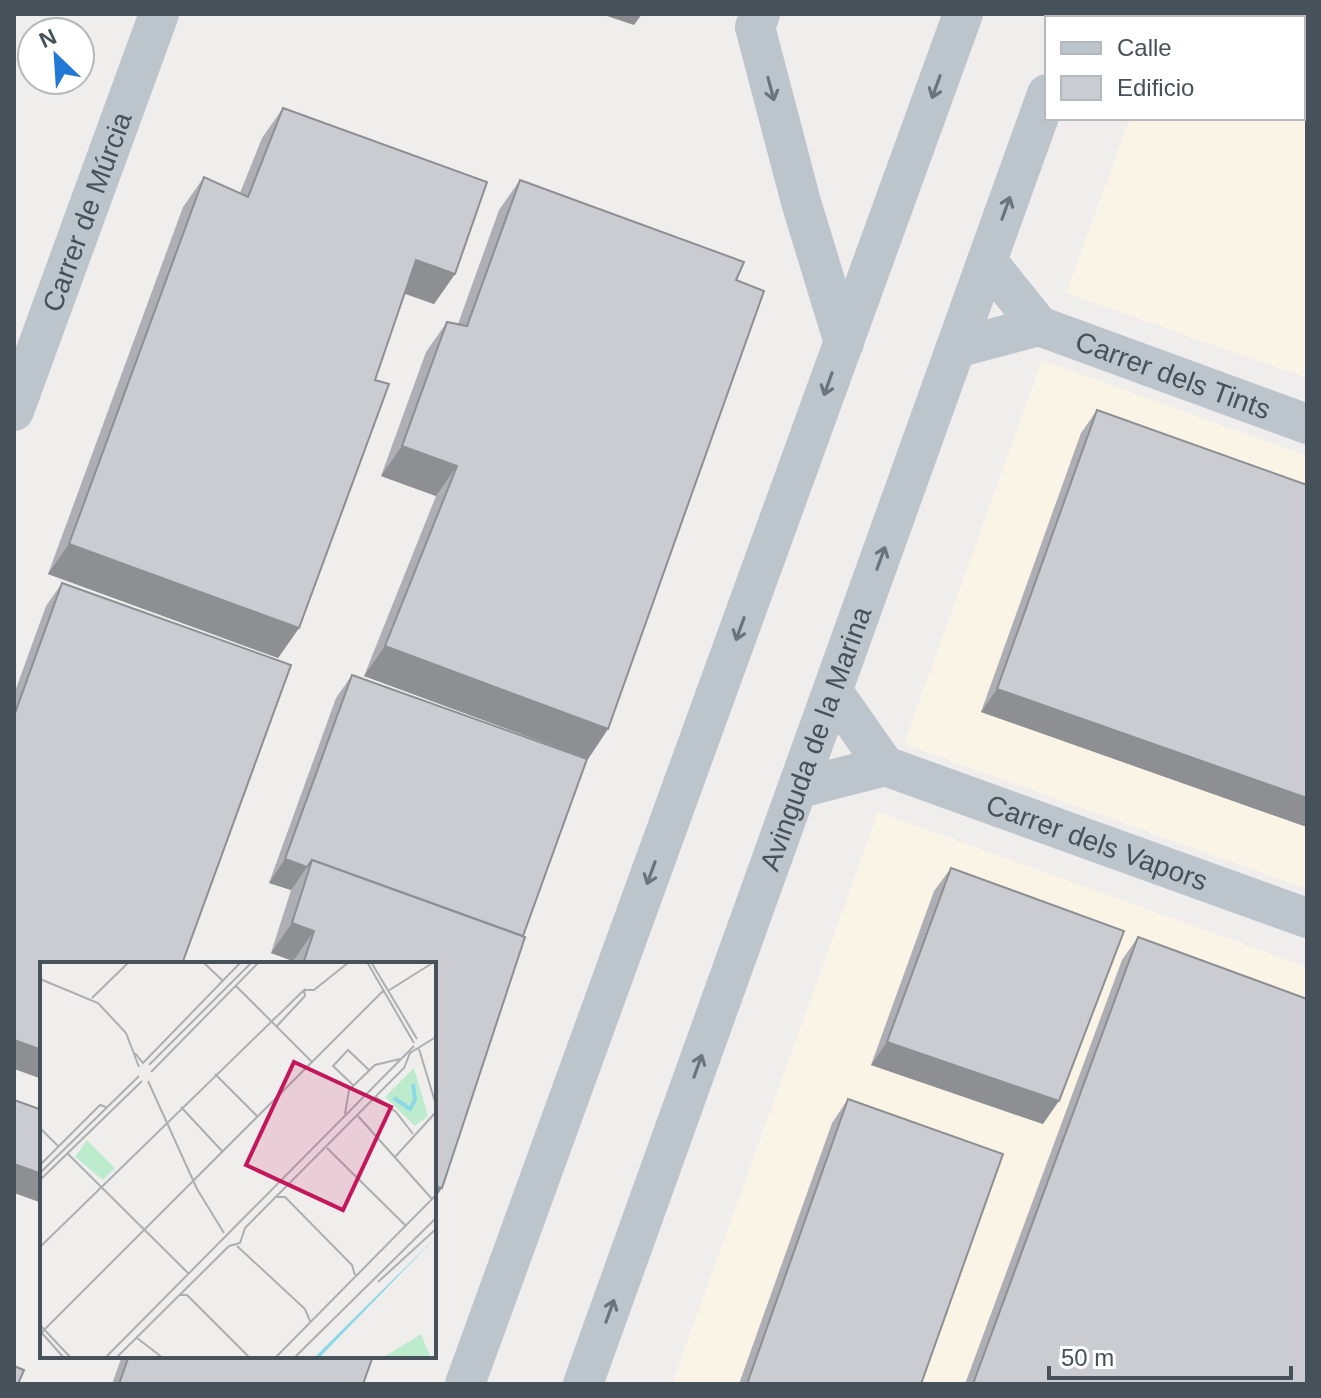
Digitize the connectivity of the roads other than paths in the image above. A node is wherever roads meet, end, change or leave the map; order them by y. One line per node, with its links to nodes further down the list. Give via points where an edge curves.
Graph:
1 (159, 14): 9 (street, Carrer de Múrcia)
2 (760, 14): 7 (street, one-way to 7, via 755,27)
3 (963, 14): 7 (street, one-way to 7)
4 (1045, 100): 5 (street, Avinguda de la Marina, one-way to 4)
5 (987, 261): 6 (street, Carrer dels Tints); 8 (street, Avinguda de la Marina)
6 (1039, 326): 8 (street, Carrer dels Tints); 10 (street, Carrer dels Tints)
7 (844, 343): 15 (street, one-way to 15)
8 (956, 348): 11 (street, Avinguda de la Marina, one-way to 8)
9 (14, 411)
10 (1307, 424)
11 (833, 692): 12 (street); 13 (street, Avinguda de la Marina)
12 (885, 766): 13 (street); 14 (street, Carrer dels Vapors)
13 (799, 788): 16 (street, Avinguda de la Marina, one-way to 13)
14 (1307, 918)
15 (465, 1384)
16 (583, 1384)

